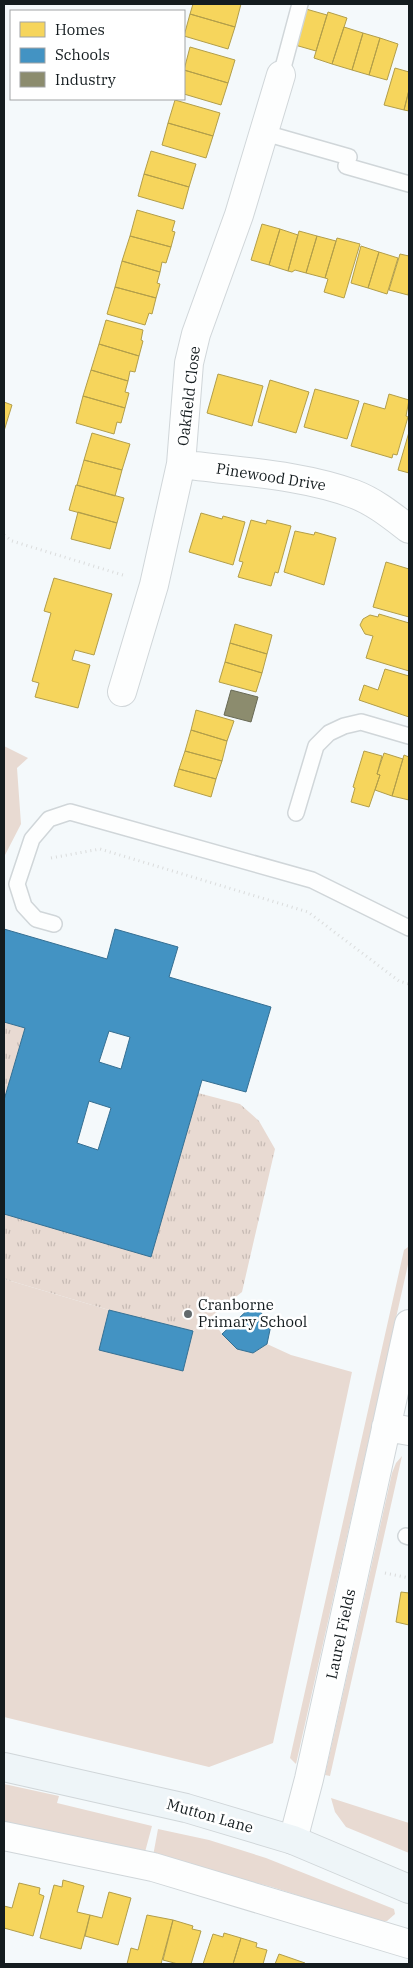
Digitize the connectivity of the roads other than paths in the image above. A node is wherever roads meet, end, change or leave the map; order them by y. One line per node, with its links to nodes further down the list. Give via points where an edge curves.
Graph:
1 (300, 4): 2 (lane)
2 (281, 76): 3 (street, Oakfield Close)
3 (264, 133): 4 (lane, via 349,157 346,166); 5 (street, Oakfield Close, via 194,341 189,363)
4 (409, 184)
5 (181, 464): 6 (street, Pinewood Drive, via 320,483 356,495 389,512); 7 (street, Oakfield Close, via 154,584)
6 (409, 529)
7 (122, 692)
8 (409, 736): 9 (lane, via 361,722 329,733 316,746)
9 (296, 813)
10 (54, 924): 11 (lane, via 36,919 24,906 17,884 32,838 49,819 70,812 312,880)
11 (409, 928)
12 (409, 1324): 13 (street, Laurel Fields)
13 (398, 1429): 16 (street, Laurel Fields)
14 (4, 1767): 16 (main road, Mutton Lane, via 186,1808)
15 (4, 1836): 18 (street, via 152,1867)
16 (293, 1840): 17 (main road, Mutton Lane)
17 (409, 1889)
18 (408, 1940)

